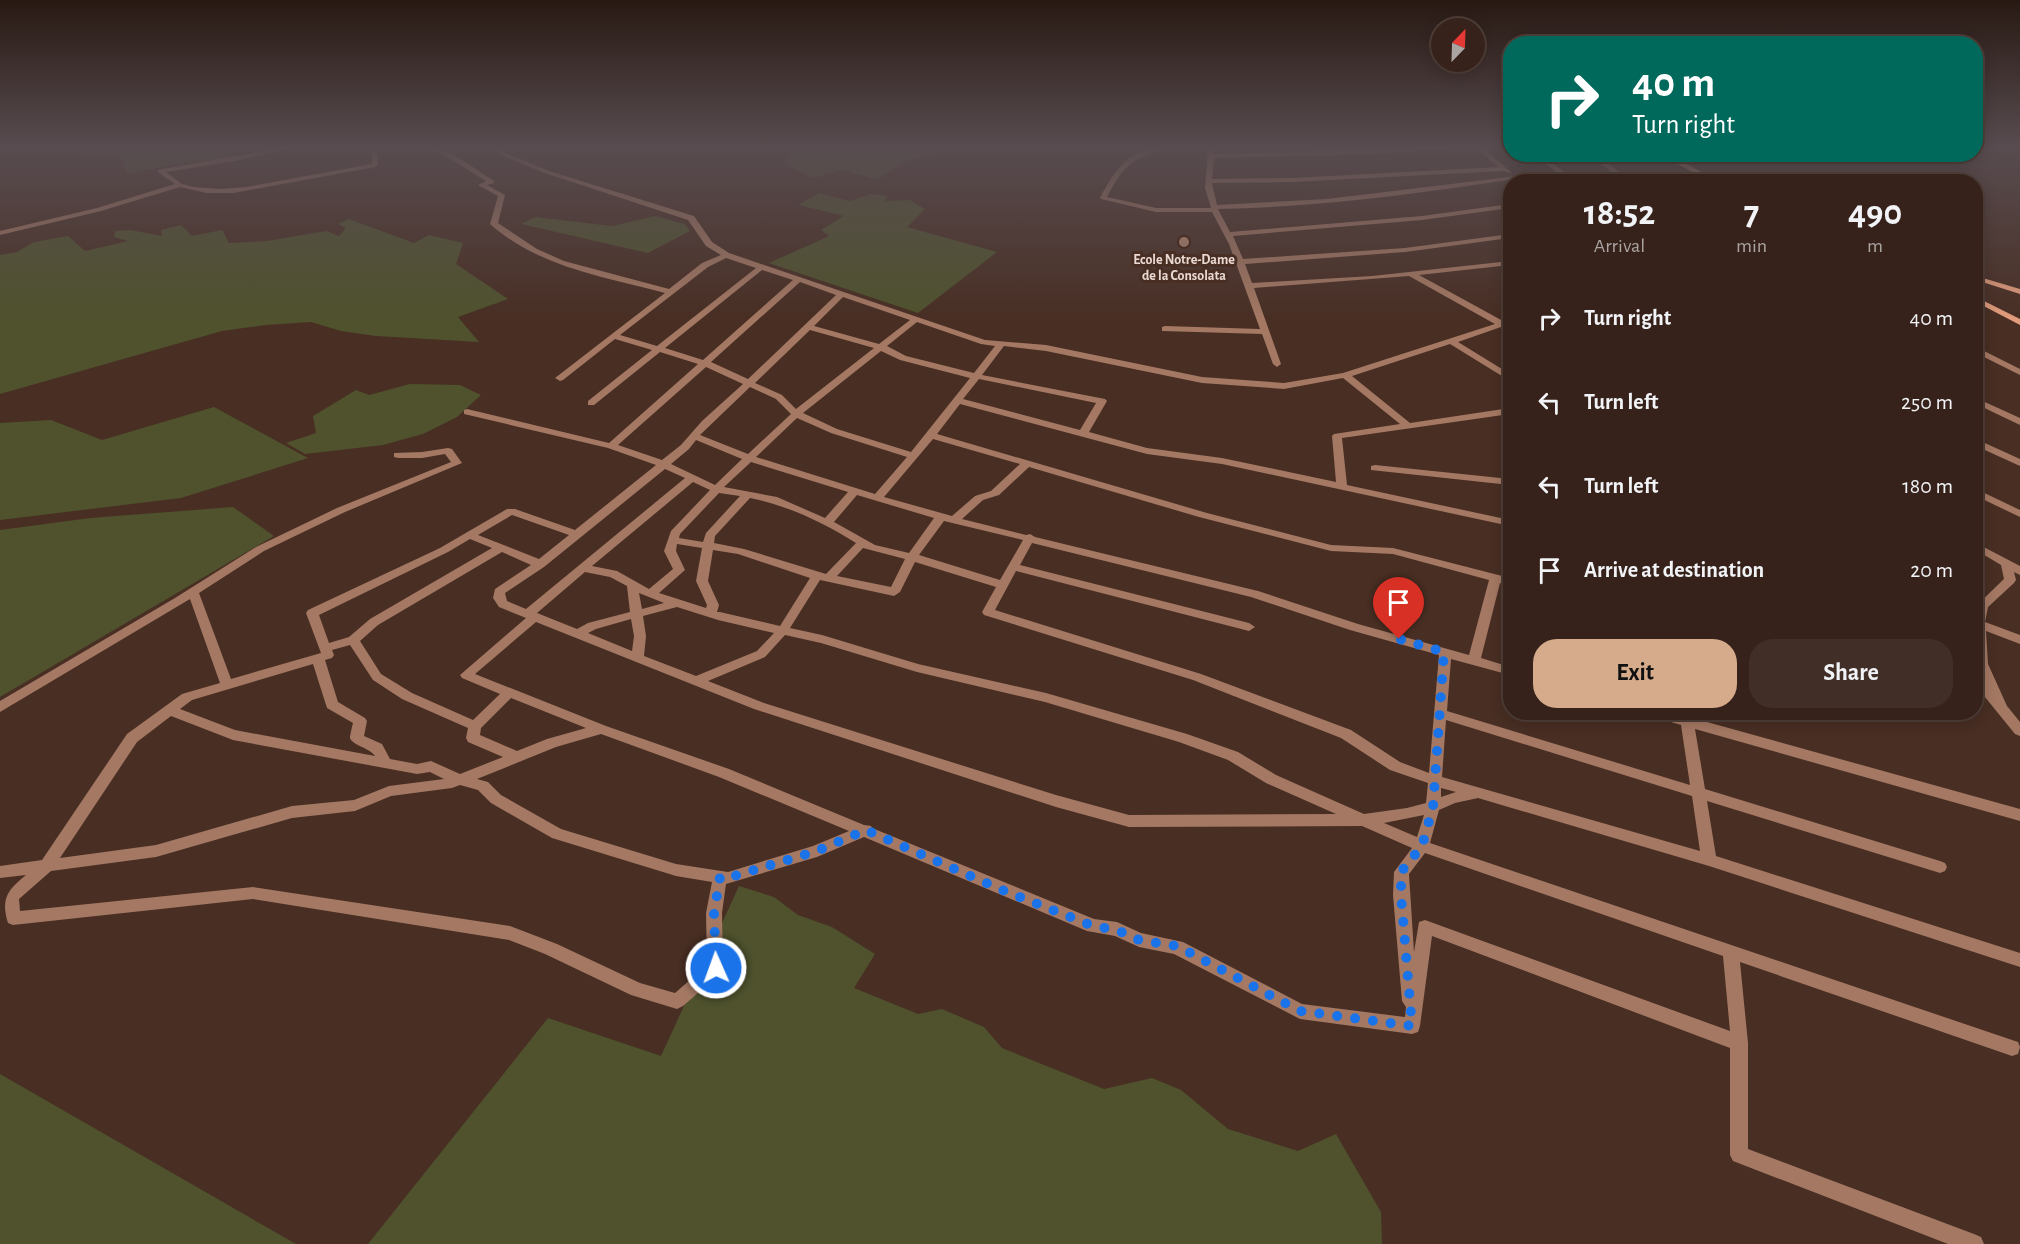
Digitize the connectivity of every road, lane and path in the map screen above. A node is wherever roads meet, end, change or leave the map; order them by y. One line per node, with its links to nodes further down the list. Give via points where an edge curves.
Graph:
1 (119, 204): 9 (street)
2 (500, 204): 20 (street, via 494,224 534,251 561,263)
3 (647, 204): 12 (street, via 691,218 710,245)
4 (1130, 204): 8 (street, via 1156,210)
5 (1213, 204): 8 (street)
6 (1298, 204): 8 (street)
7 (1503, 207): 10 (street, via 1422,218)
8 (1214, 209): 10 (street)
9 (0, 233)
10 (1229, 234): 13 (street)
11 (1503, 237): 13 (street, via 1405,250)
12 (726, 255): 15 (street); 20 (street, via 705,265)
13 (1240, 262): 19 (street)
14 (1503, 264): 16 (street)
15 (761, 267): 17 (street); 35 (street)
16 (1411, 274): 19 (street); 25 (street)
17 (798, 279): 22 (street); 37 (street)
18 (1983, 280): 21 (street)
19 (1250, 286): 30 (street)
20 (672, 292): 31 (street)
21 (2020, 292)
22 (841, 294): 24 (street); 28 (street)
23 (1983, 303): 26 (street)
24 (916, 320): 33 (street); 34 (street)
25 (1503, 322)
26 (2020, 322)
27 (1503, 326): 32 (street)
28 (808, 327): 34 (street); 46 (street)
29 (1165, 329): 30 (street)
30 (1265, 332): 39 (street)
31 (613, 336): 35 (street); 45 (street)
32 (1450, 341): 42 (street); 43 (street)
33 (1001, 344): 43 (street, via 1046,348 1202,380 1284,386); 44 (street)
34 (881, 347): 44 (street, via 913,360); 52 (street)
35 (659, 350): 37 (street); 48 (street)
36 (1983, 353): 40 (street)
37 (705, 363): 46 (street); 59 (street)
38 (2020, 363): 40 (street)
39 (1277, 364)
40 (2007, 364): 41 (street)
41 (2020, 372)
42 (1503, 374)
43 (1345, 375): 54 (street)
44 (978, 376): 47 (street); 55 (street, via 1102,401)
45 (560, 378)
46 (748, 384): 52 (street, via 779,397); 57 (street)
47 (956, 400): 55 (street); 56 (street)
48 (591, 403)
49 (1983, 404): 53 (street)
50 (467, 412): 59 (street)
51 (1503, 412): 54 (street)
52 (796, 414): 61 (street, via 834,431); 62 (street)
53 (2020, 422)
54 (1407, 425): 69 (street, via 1337,436)
55 (1083, 434): 69 (street, via 1147,451 1222,461)
56 (931, 435): 61 (street); 65 (street)
57 (695, 436): 62 (street); 64 (street)
58 (1983, 445): 63 (street)
59 (611, 446): 64 (street)
60 (398, 455): 98 (street, via 448,451 457,464 341,510 260,549)
61 (913, 456): 74 (street)
62 (748, 458): 70 (street); 71 (street)
63 (2020, 461)
64 (663, 464): 67 (street); 79 (street)
65 (1026, 464): 76 (street, via 995,493 979,498); 94 (street, via 1331,548 1393,551)
66 (1375, 468): 68 (street)
67 (692, 478): 70 (street); 91 (street)
68 (1503, 481)
69 (1342, 488): 77 (street)
70 (716, 489): 72 (street); 82 (street)
71 (854, 492): 74 (street); 78 (street)
72 (747, 495): 78 (street, via 773,500); 84 (street, via 710,535)
73 (1983, 496): 75 (street)
74 (876, 498): 76 (street)
75 (2020, 514)
76 (948, 519): 81 (street); 87 (street)
77 (1503, 522)
78 (827, 523): 83 (street)
79 (576, 534): 80 (street, via 511,511); 88 (street)
80 (469, 535): 85 (street); 112 (street, via 312,613)
81 (1030, 537): 90 (street); 111 (street, via 1254,594)
82 (673, 540): 84 (street); 99 (street, via 670,551 679,570)
83 (862, 543): 87 (street); 93 (street)
84 (708, 544): 93 (street); 104 (street, via 702,581 713,604)
85 (501, 548): 88 (street); 109 (street, via 374,622)
86 (1983, 550): 89 (street)
87 (912, 557): 93 (street, via 894,592); 97 (street)
88 (540, 564): 103 (street, via 499,592 503,604)
89 (2006, 564): 92 (street); 101 (street, via 2010,580)
90 (1013, 567): 97 (street); 106 (street)
91 (582, 568): 96 (street, via 613,574); 103 (street)
92 (2020, 571)
93 (823, 577): 107 (street)
94 (1495, 578): 95 (street); 114 (street)
95 (1503, 580)
96 (632, 584): 99 (street); 102 (street)
97 (1002, 585): 133 (street, via 988,612 1197,676 1346,734 1395,766)
98 (193, 592): 118 (street); 121 (street)
99 (650, 594): 100 (street)
100 (678, 603): 102 (street); 104 (street)
101 (1983, 605)
102 (635, 613): 108 (street); 113 (street, via 640,636)
103 (532, 614): 108 (street); 120 (street, via 466,675)
104 (711, 614): 107 (street)
105 (1983, 625): 110 (street)
106 (1249, 627)
107 (781, 631): 117 (street, via 763,653); 138 (street, via 1046,698 1182,738 1233,756 1271,779)
108 (577, 634): 113 (street)
109 (353, 640): 112 (street); 127 (street, via 377,677 417,701)
110 (2020, 640)
111 (1444, 652): 114 (street); 124 (street)
112 (322, 653): 118 (street); 131 (street, via 332,705 360,721 357,738 377,748)
113 (638, 658): 117 (street)
114 (1474, 661): 116 (street)
115 (1983, 666): 122 (street)
116 (1503, 669)
117 (697, 681): 138 (street, via 823,728 1129,821)
118 (227, 686): 123 (street, via 187,697)
119 (1983, 686): 122 (street)
120 (509, 692): 127 (street); 128 (street)
121 (0, 707)
122 (2001, 708): 129 (street)
123 (170, 710): 131 (street, via 233,735); 142 (street, via 132,738)
124 (1439, 713): 133 (street); 134 (street)
125 (1677, 720): 126 (street)
126 (1687, 723): 134 (street); 137 (street)
127 (475, 726): 130 (street, via 473,738)
128 (601, 729): 130 (street); 139 (street)
129 (2020, 731)
130 (517, 757): 132 (street)
131 (385, 762): 132 (street, via 417,769 431,766)
132 (460, 780): 142 (street, via 389,791 355,805 292,812 156,851); 145 (street, via 483,786 496,799 557,834 676,870)
133 (1434, 780): 135 (street); 136 (street)
134 (1697, 791): 141 (street); 143 (street)
135 (1479, 793): 136 (street); 141 (street)
136 (1433, 807): 138 (street); 140 (street)
137 (2020, 815)
138 (1363, 820): 140 (street)
139 (866, 830): 145 (street, via 817,851 728,878); 148 (street, via 1093,926 1177,946 1300,1011)
140 (1422, 846): 146 (street); 148 (street, via 1401,872)
141 (1709, 860): 147 (street)
142 (46, 867): 144 (street); 145 (street, via 11,897 13,918 253,893 510,933 637,990 677,1001 716,968 714,913)
143 (1940, 867)
144 (0, 873)
145 (720, 877)
146 (1731, 952): 149 (street); 150 (street)
147 (2020, 960)
148 (1412, 1026): 149 (street, via 1425,927)
149 (1739, 1043): 151 (street, via 1739,1155)
150 (2012, 1048)
151 (1974, 1244)

